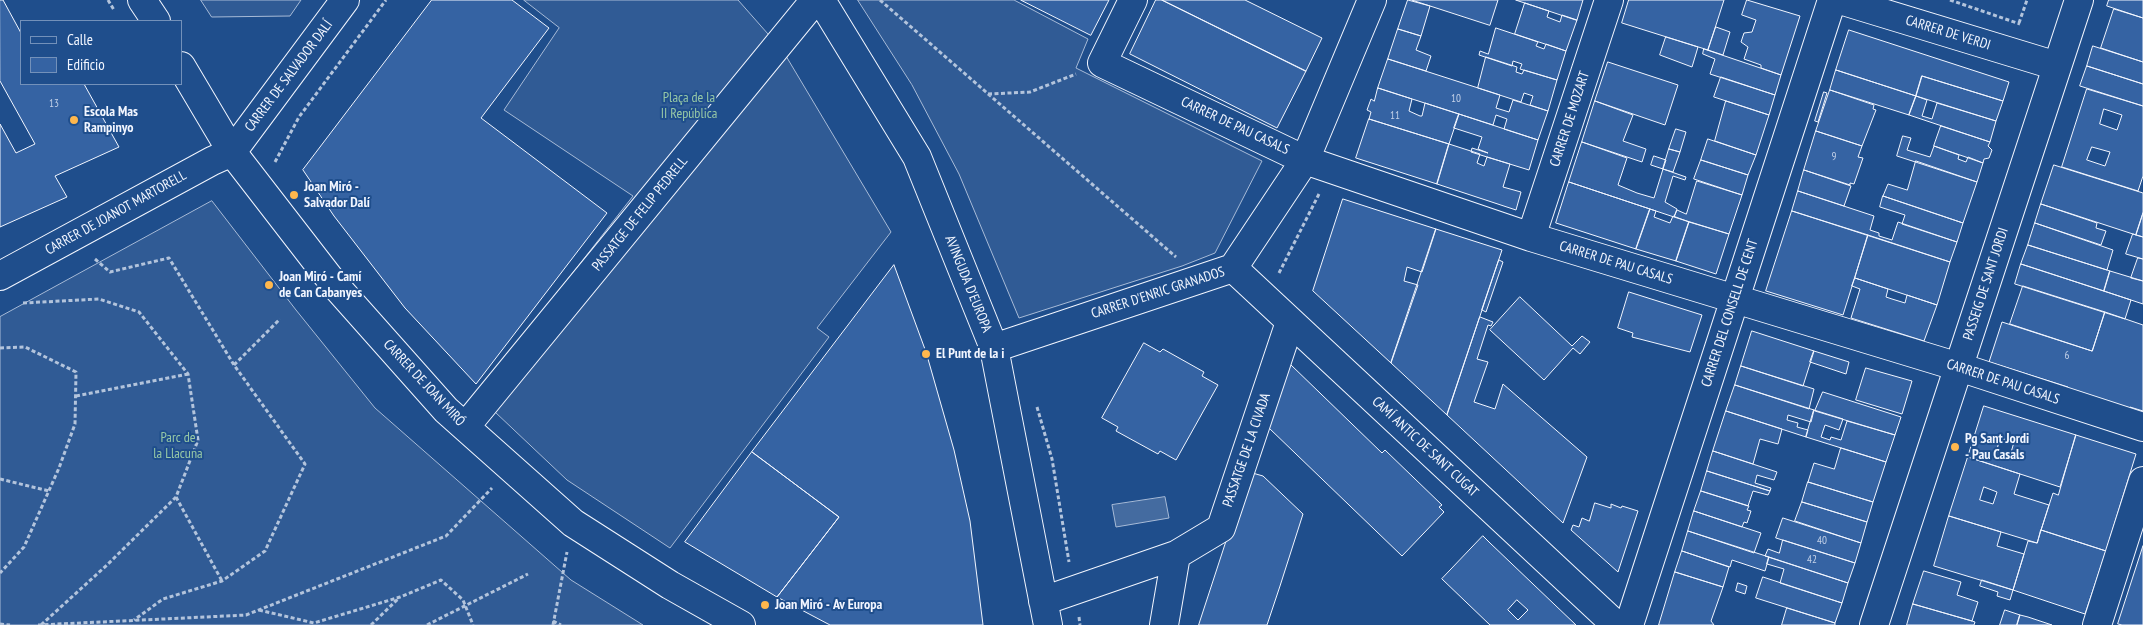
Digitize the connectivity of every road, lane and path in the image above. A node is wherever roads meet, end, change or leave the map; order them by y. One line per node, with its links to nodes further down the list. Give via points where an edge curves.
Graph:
1 (142, 0): 13 (street)
2 (345, 0): 18 (street, CARRER DE SALVADOR DALÍ)
3 (386, 0): 20 (path, via 299,117)
4 (815, 0): 39 (street, PASSATGE DE FELIP PEDRELL)
5 (821, 0): 33 (street, AVINGUDA D'EUROPA, via 917,157)
6 (880, 0): 17 (path)
7 (1133, 0): 14 (street)
8 (1372, 0): 19 (street, CARRER D'ENRIC GRANADOS)
9 (1609, 0): 22 (street, CARRER DE MOZART)
10 (1832, 0): 28 (street, CARRER DEL CONSELL DE CENT)
11 (1840, 0): 15 (street, CARRER DE VERDI)
12 (2079, 0): 15 (street, PASSEIG DE SANT JORDI)
13 (155, 20)
14 (1102, 63): 17 (path, via 1030,92); 19 (street, CARRER DE PAU CASALS)
15 (2057, 66): 35 (street, PASSEIG DE SANT JORDI)
16 (182, 68): 18 (street, CARRER DE JOAN MIRÓ)
17 (988, 94): 26 (path)
18 (232, 152): 20 (street, CARRER DE JOAN MIRÓ); 25 (street, CARRER DE JOANOT MARTORELL)
19 (1305, 160): 22 (street, CARRER DE PAU CASALS); 24 (street, CARRER D'ENRIC GRANADOS)
20 (263, 192): 39 (street, CARRER DE JOAN MIRÓ, via 334,284)
21 (1319, 194): 27 (path)
22 (1531, 237): 28 (street, CARRER DE PAU CASALS)
23 (95, 260): 34 (path, via 110,272 169,258)
24 (1233, 268): 26 (street, CARRER D'ENRIC GRANADOS); 27 (street, CAMÍ ANTIC DE SANT CUGAT)
25 (0, 276)
26 (1202, 279): 33 (street, CARRER D'ENRIC GRANADOS)
27 (1265, 298): 31 (street, CAMÍ ANTIC DE SANT CUGAT)
28 (1735, 300): 35 (street, CARRER DE PAU CASALS); 66 (street, CARRER DEL CONSELL DE CENT)
29 (23, 302): 36 (path, via 99,299 138,312)
30 (280, 319): 34 (path)
31 (1290, 322): 46 (street, PASSATGE DE LA CIVADA, via 1221,528); 65 (street, CAMÍ ANTIC DE SANT CUGAT)
32 (0, 348): 37 (path, via 25,347 76,372)
33 (994, 348): 53 (street, AVINGUDA D'EUROPA)
34 (234, 365): 49 (path, via 305,464 265,551)
35 (1958, 366): 38 (street, CARRER DE PAU CASALS); 67 (street, PASSEIG DE SANT JORDI)
36 (188, 374): 37 (path); 44 (path, via 198,440)
37 (76, 396): 43 (path, via 75,424)
38 (2143, 427)
39 (465, 428): 63 (street, CARRER DE JOAN MIRÓ, via 573,523 670,585)
40 (0, 479): 43 (path)
41 (2143, 481): 68 (street)
42 (494, 487): 52 (path, via 446,536)
43 (49, 491): 47 (path, via 24,547)
44 (176, 497): 49 (path); 58 (path, via 107,566)
45 (567, 550): 55 (path)
46 (1176, 555): 53 (street, PASSATGE DE LA CIVADA); 64 (street)
47 (0, 573)
48 (528, 574): 51 (path)
49 (222, 581): 54 (path, via 163,600)
50 (400, 597): 51 (path, via 441,580 463,600); 52 (path, via 314,623); 59 (path)
51 (465, 606): 60 (path); 61 (path)
52 (259, 610): 54 (path, via 246,615)
53 (1045, 613)
54 (134, 620): 58 (path)
55 (553, 623): 62 (path)
56 (0, 624): 57 (path)
57 (10, 625)
58 (40, 625)
59 (371, 625)
60 (428, 625)
61 (472, 625)
62 (561, 625)
63 (741, 625)
64 (1164, 625)
65 (1616, 625)
66 (1629, 625)
67 (1874, 625)
68 (2097, 625)

